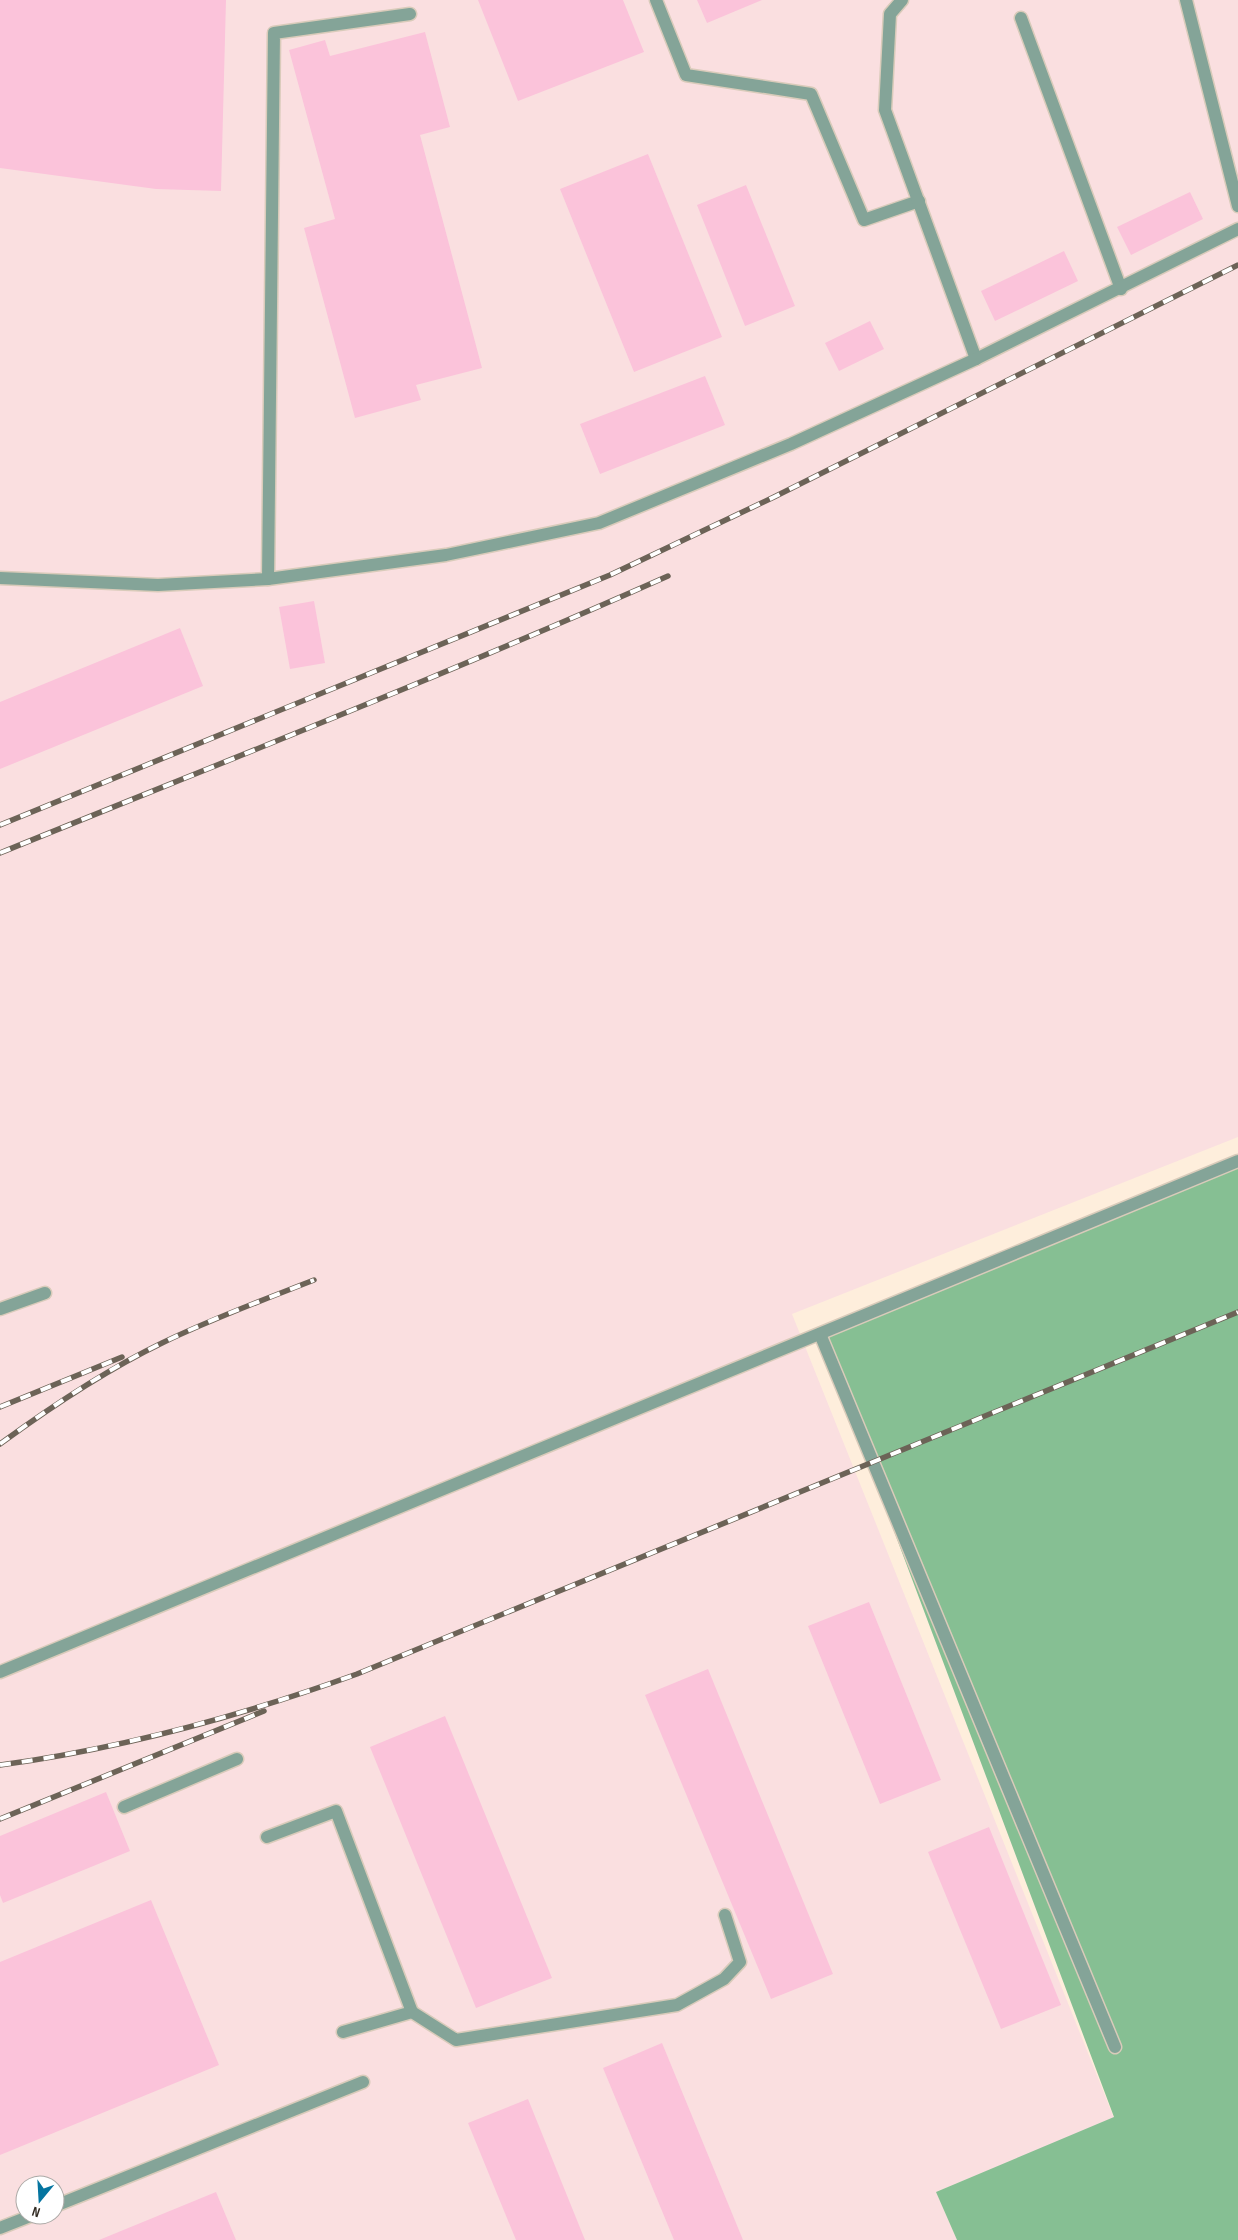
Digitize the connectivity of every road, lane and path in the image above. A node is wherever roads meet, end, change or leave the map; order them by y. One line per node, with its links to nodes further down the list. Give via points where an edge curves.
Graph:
1 (656, 0): 6 (lane, via 686,74 811,94 864,220)
2 (902, 0): 6 (lane, via 890,14 885,110)
3 (1186, 0): 7 (lane)
4 (410, 14): 12 (lane, via 274,33)
5 (1021, 18): 9 (lane)
6 (919, 201): 10 (lane)
7 (1238, 206)
8 (1238, 230): 9 (lane)
9 (1121, 288): 10 (lane)
10 (976, 359): 12 (lane, via 791,444 599,523 446,555)
11 (0, 578): 12 (lane, via 158,585)
12 (268, 579)
13 (1238, 1161): 16 (lane)
14 (45, 1293): 15 (lane)
15 (0, 1310)
16 (820, 1334): 17 (lane); 24 (lane)
17 (0, 1672)
18 (237, 1759): 19 (lane)
19 (124, 1807)
20 (267, 1837): 22 (lane, via 336,1810)
21 (725, 1915): 22 (lane, via 740,1962 724,1979 677,2005 456,2040)
22 (412, 2012): 23 (lane)
23 (344, 2032)
24 (1114, 2047)
25 (363, 2082): 26 (lane)
26 (65, 2202)
27 (15, 2222): 28 (lane)
28 (0, 2228)

